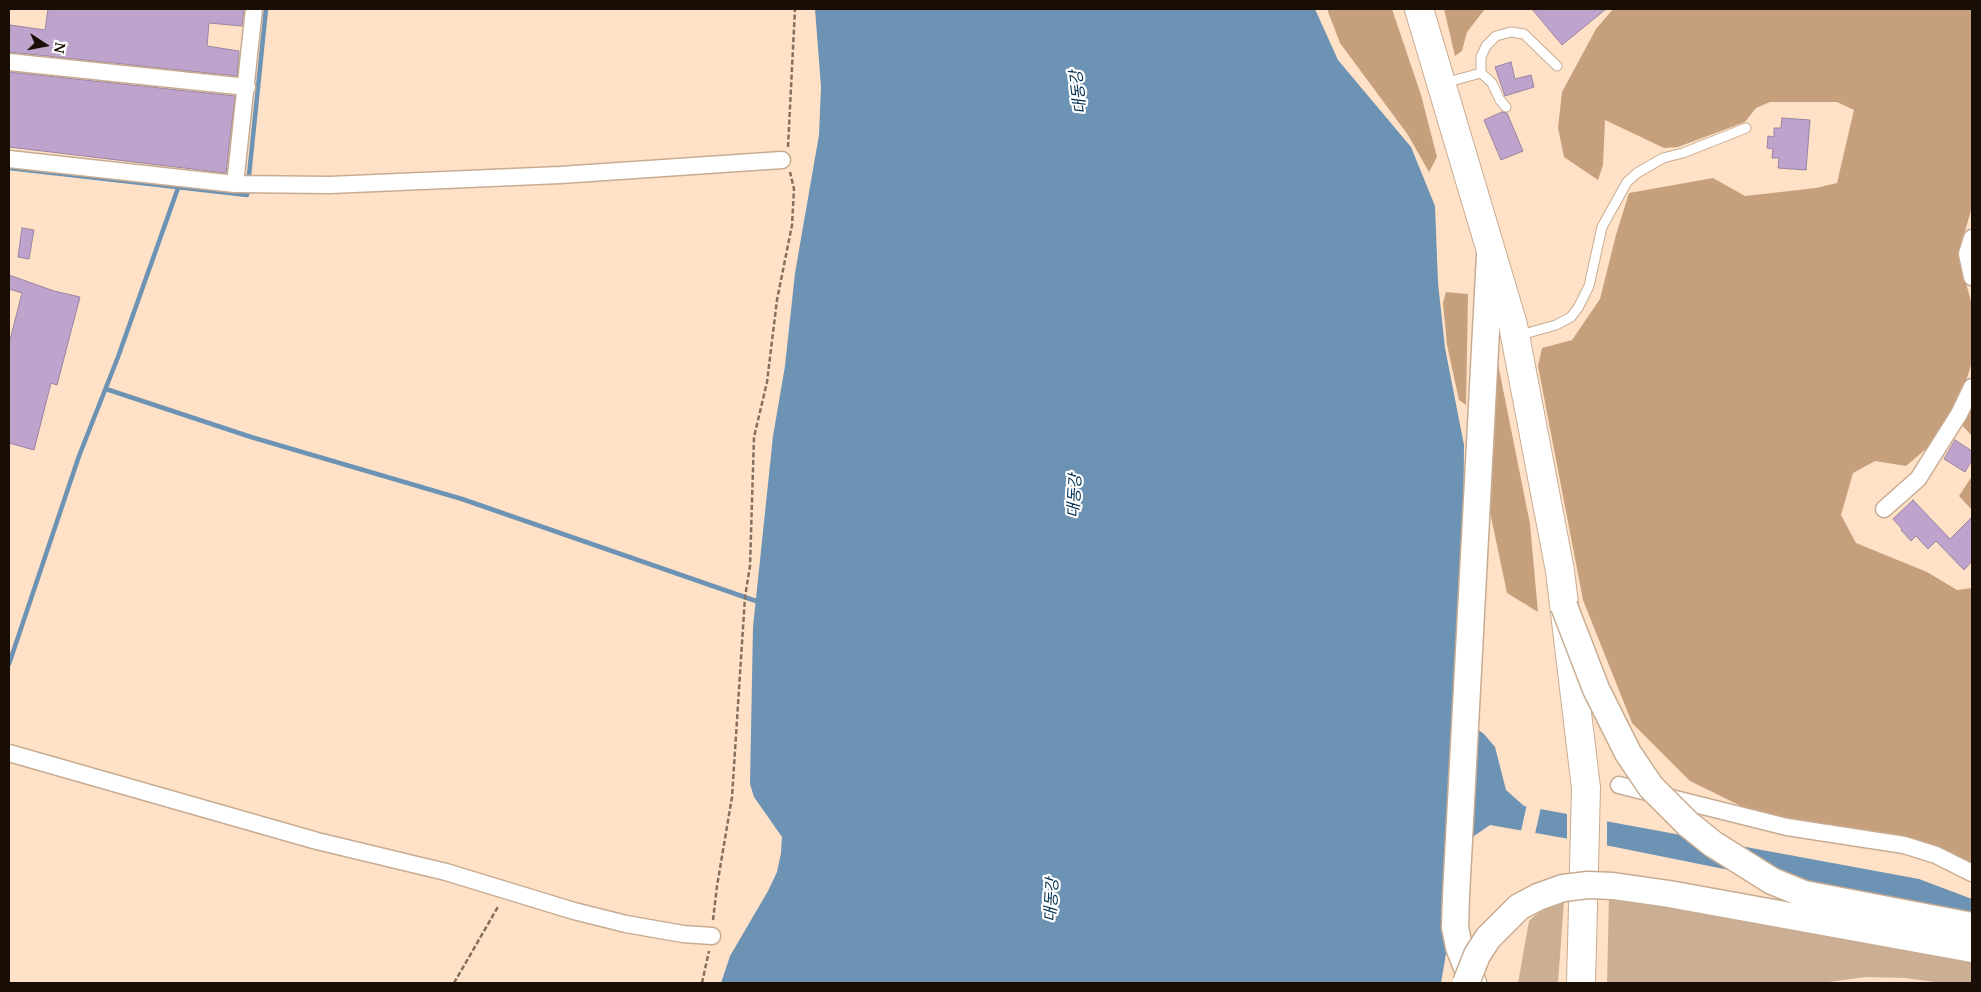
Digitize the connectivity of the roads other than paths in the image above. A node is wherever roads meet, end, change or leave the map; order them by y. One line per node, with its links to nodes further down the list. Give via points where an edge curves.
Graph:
1 (254, 9): 6 (street)
2 (1419, 9): 7 (highway)
3 (9, 62): 6 (street)
4 (1557, 66): 5 (lane, via 1524,34 1511,32 1496,36 1486,46)
5 (1480, 74): 7 (lane); 8 (lane, via 1492,83)
6 (247, 87): 12 (street)
7 (1444, 96): 14 (highway)
8 (1506, 107)
9 (1746, 128): 16 (lane, via 1664,158 1637,173 1627,182 1602,227 1589,286 1571,317 1556,325)
10 (784, 156): 12 (street, via 560,175 350,185)
11 (9, 159): 12 (street)
12 (235, 184)
13 (1972, 238): 15 (street, via 1967,254)
14 (1490, 252): 16 (highway); 27 (main road, via 1455,927 1458,947)
15 (1972, 277)
16 (1514, 331): 19 (highway)
17 (1972, 387): 18 (street, via 1918,479)
18 (1884, 509)
19 (1564, 606): 23 (main road, bridge, via 1596,688 1628,753 1651,787 1713,844 1772,881 1804,894); 28 (highway, bridge, via 1586,788)
20 (9, 753): 24 (street, via 308,839 446,872 626,924)
21 (1619, 785): 22 (street, via 1787,828 1904,845 1936,855)
22 (1972, 873)
23 (1972, 926)
24 (712, 936)
25 (1972, 950): 26 (main road, bridge, via 1668,894 1588,885 1563,888 1519,907 1488,938)
26 (1466, 983)
27 (1473, 983)
28 (1582, 983)

